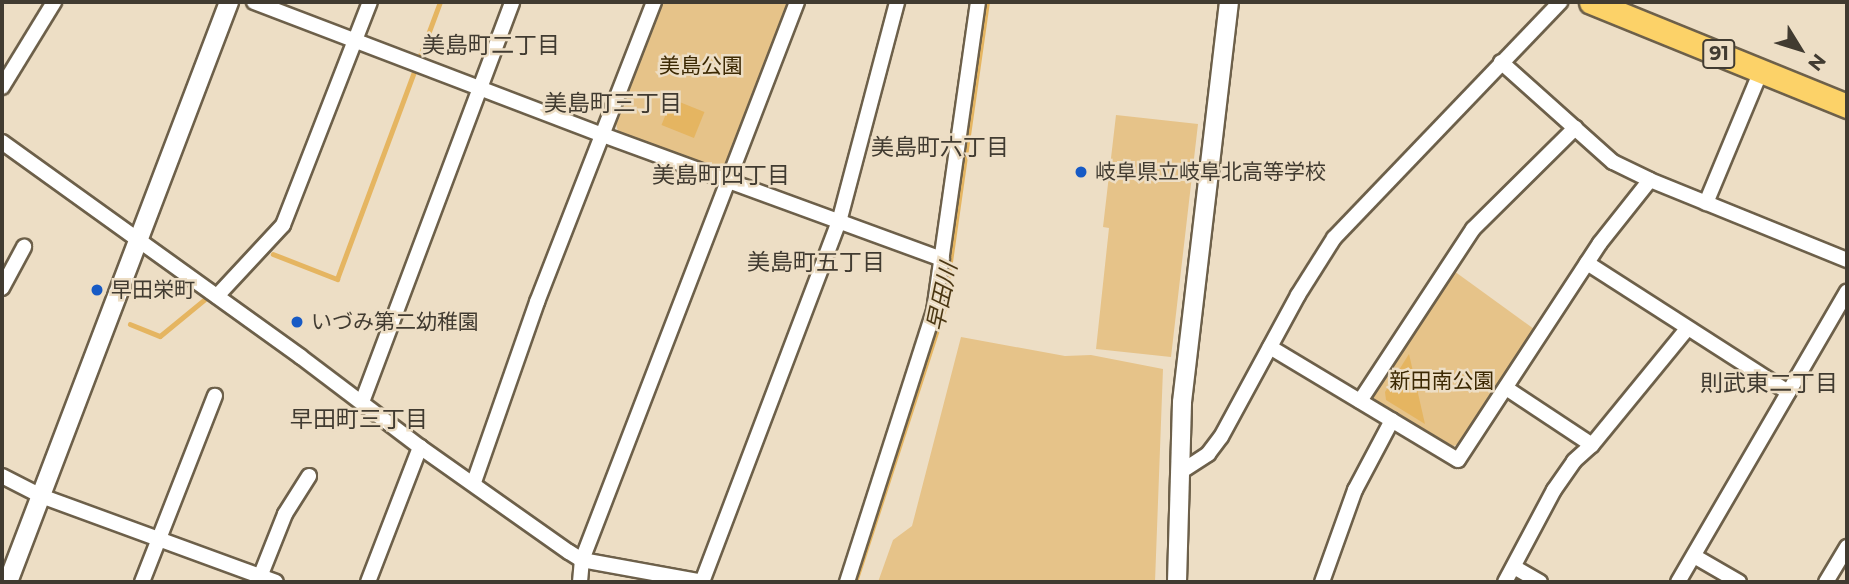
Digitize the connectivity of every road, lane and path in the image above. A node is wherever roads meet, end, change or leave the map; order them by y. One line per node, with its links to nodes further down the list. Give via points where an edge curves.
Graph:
1 (54, 2): 17 (street)
2 (229, 2): 26 (street)
3 (254, 2): 13 (street)
4 (370, 2): 13 (street)
5 (512, 2): 16 (street)
6 (654, 2): 20 (street)
7 (797, 2): 23 (street)
8 (897, 2): 25 (street)
9 (978, 2): 28 (street)
10 (1229, 2): 44 (street, via 1182,402)
11 (1560, 2): 14 (street)
12 (1591, 2): 15 (main road, 91)
13 (356, 40): 16 (street); 33 (street, via 283,225)
14 (1501, 62): 19 (street); 35 (street, via 1334,238)
15 (1761, 71): 18 (main road, 91); 24 (street)
16 (480, 86): 20 (street); 40 (street)
17 (2, 87)
18 (1847, 106)
19 (1575, 128): 22 (street, via 1613,162); 39 (street, via 1472,229)
20 (603, 135): 23 (street); 47 (street, via 537,302)
21 (2, 142): 26 (street)
22 (1650, 180): 24 (street); 30 (street)
23 (730, 181): 25 (street); 52 (street)
24 (1706, 203): 29 (street)
25 (839, 222): 28 (street); 60 (street)
26 (137, 240): 33 (street); 48 (street)
27 (24, 247): 31 (street)
28 (942, 259): 61 (street, via 934,311)
29 (1847, 260)
30 (1587, 263): 34 (street); 36 (street)
31 (2, 288)
32 (1847, 292): 37 (street)
33 (217, 296): 40 (street)
34 (1687, 328): 37 (street); 42 (street)
35 (1270, 347): 39 (street); 44 (street, via 1221,437 1208,454)
36 (1506, 388): 41 (street, via 1458,460); 42 (street)
37 (1788, 392): 51 (street)
38 (215, 396): 49 (street)
39 (1360, 401): 41 (street)
40 (362, 402): 43 (street)
41 (1392, 420): 63 (street, via 1355,490)
42 (1592, 445): 53 (street, via 1554,490)
43 (419, 447): 47 (street); 58 (street)
44 (1179, 474): 62 (street)
45 (2, 476): 48 (street)
46 (309, 476): 54 (street, via 285,514)
47 (474, 482): 52 (street)
48 (41, 496): 49 (street); 55 (street)
49 (158, 540): 54 (street); 56 (street)
50 (1847, 547): 68 (street)
51 (1693, 556): 66 (street); 67 (street)
52 (582, 560): 59 (street); 60 (street)
53 (1514, 567): 64 (street); 65 (street)
54 (259, 579): 57 (street)
55 (8, 582)
56 (142, 582)
57 (276, 582)
58 (368, 582)
59 (580, 582)
60 (702, 582)
61 (847, 582)
62 (1177, 582)
63 (1322, 582)
64 (1505, 582)
65 (1540, 582)
66 (1678, 582)
67 (1739, 582)
68 (1826, 582)

